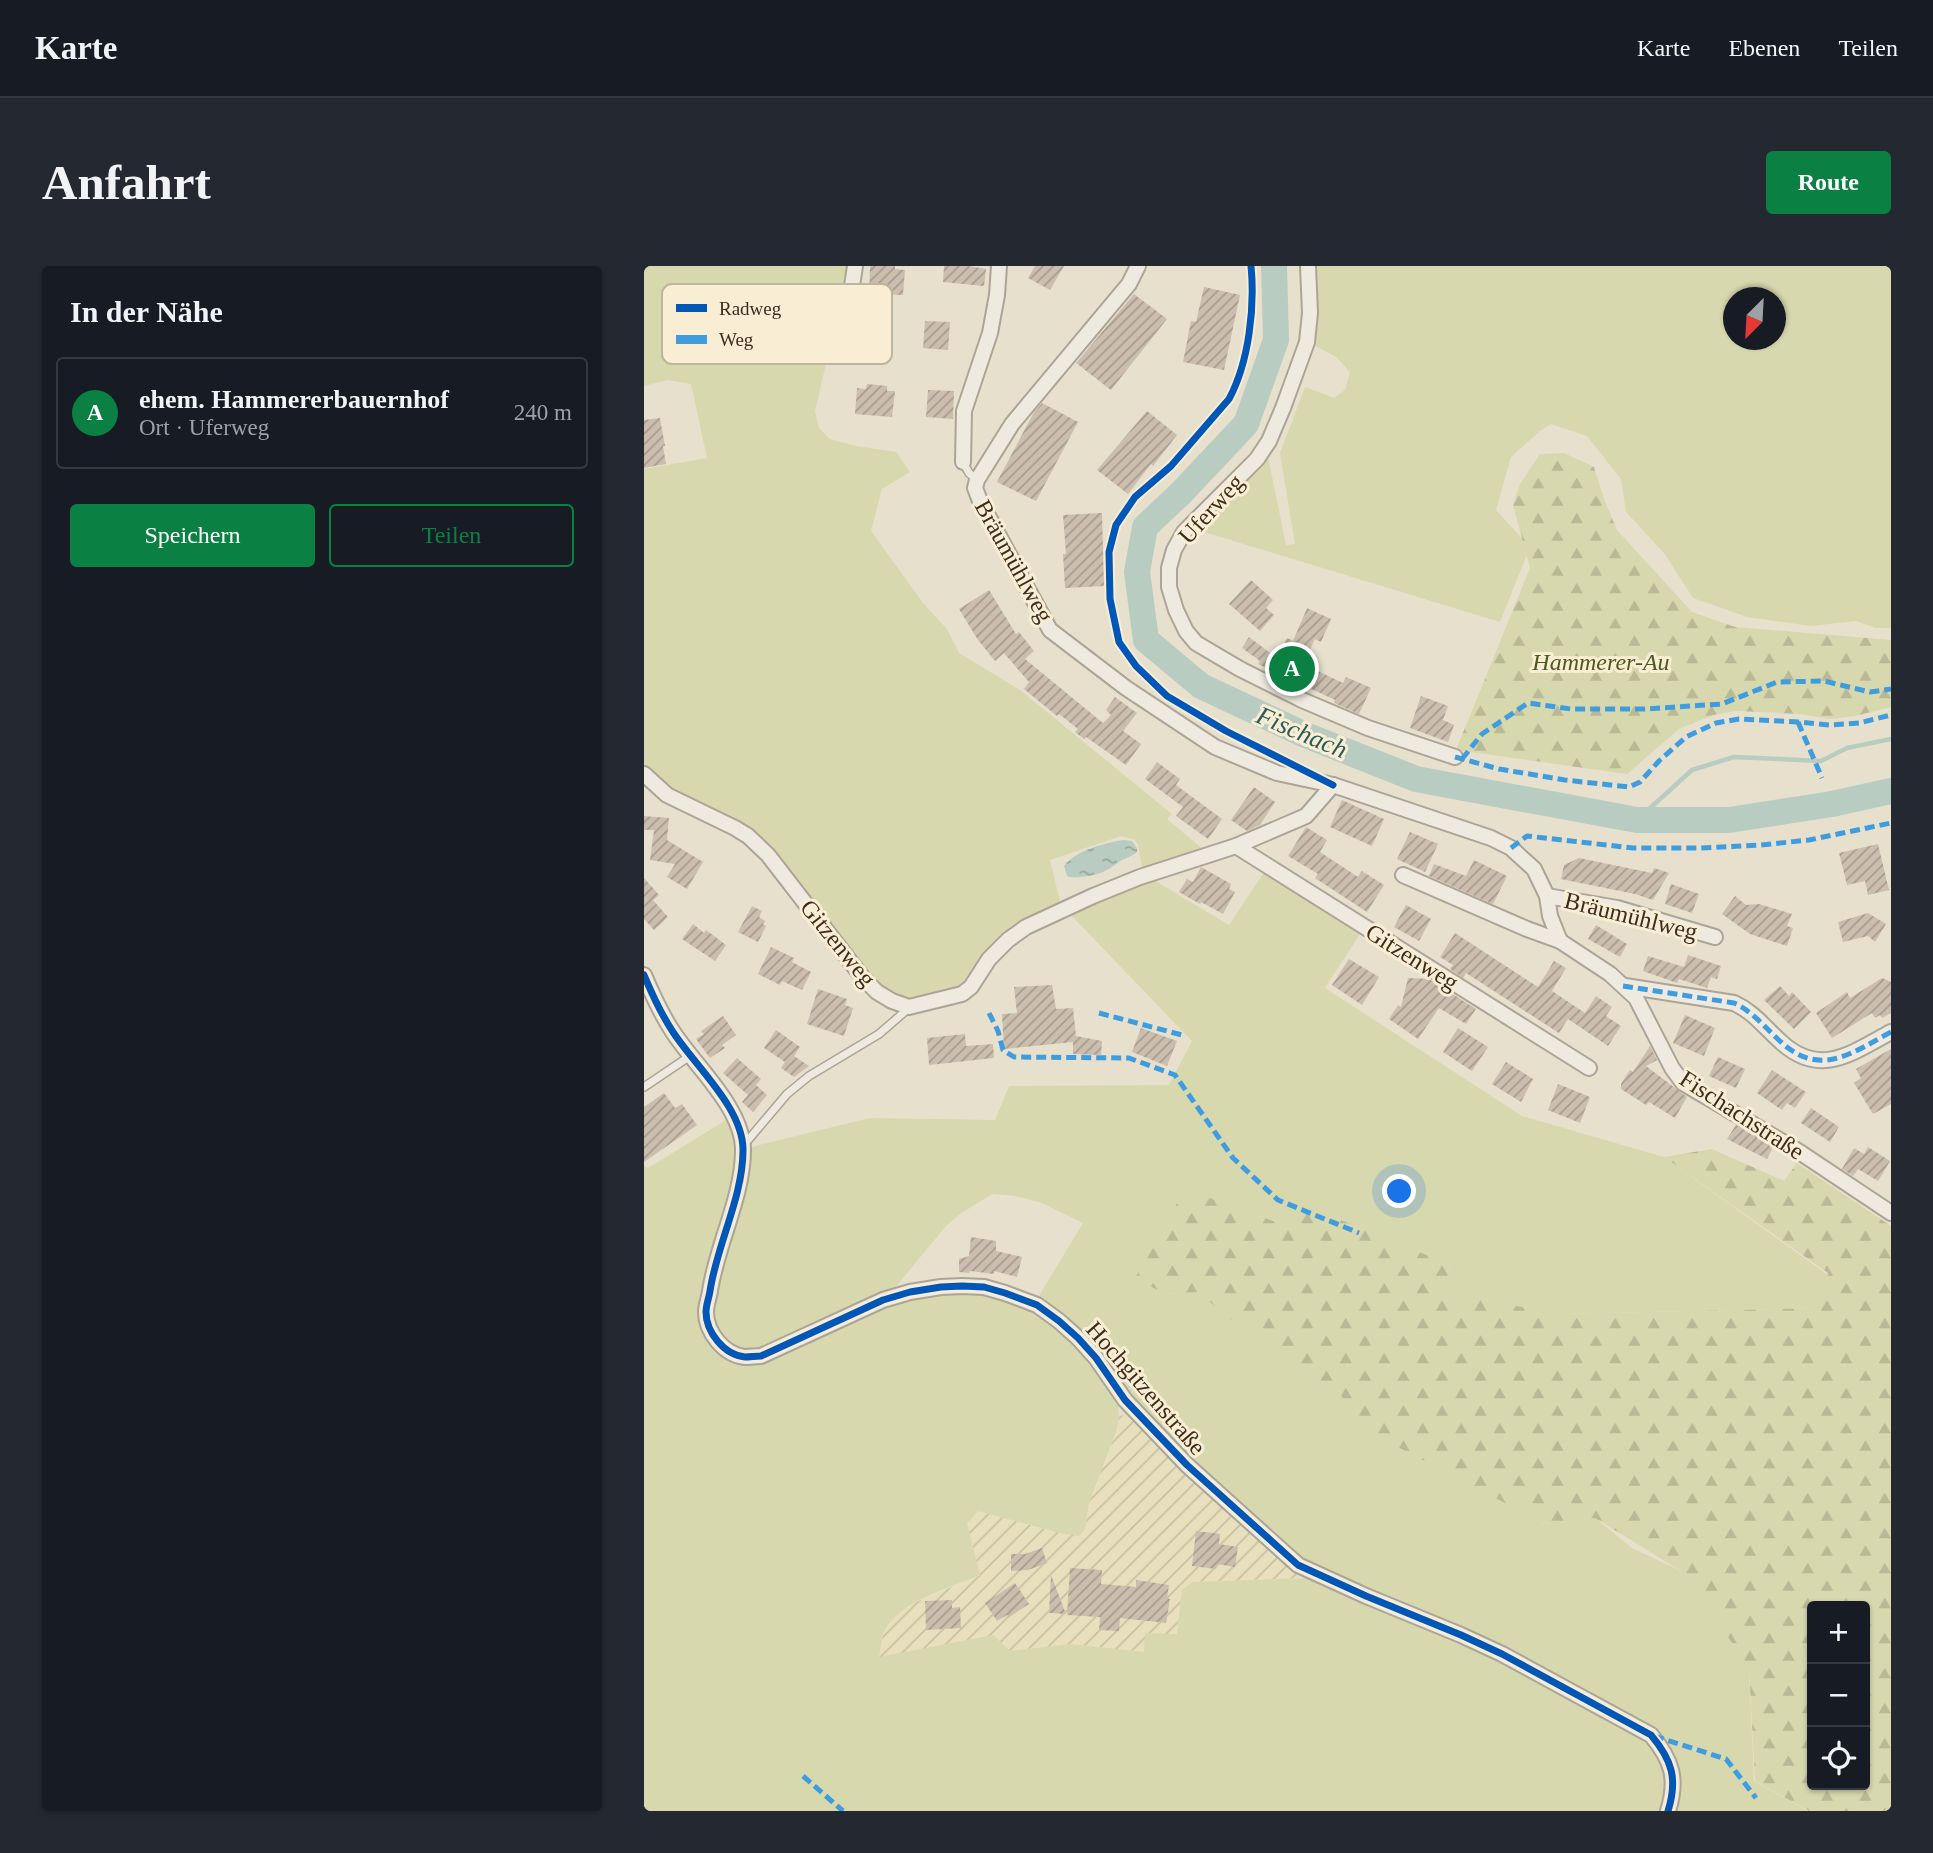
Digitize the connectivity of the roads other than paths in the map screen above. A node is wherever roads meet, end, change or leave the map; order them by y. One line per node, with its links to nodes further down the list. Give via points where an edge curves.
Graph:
1 (855, 266): 5 (street)
2 (999, 266): 6 (street, via 990,333 964,411)
3 (1138, 266): 7 (street, Bräumühlweg, via 1129,284 1012,424)
4 (1308, 266): 8 (street, Uferweg, via 1307,342 1269,441 1184,532 1169,568 1169,587 1186,631 1196,643 1303,700)
5 (852, 284)
6 (963, 462): 7 (lane)
7 (977, 480): 10 (street, Bräumühlweg, via 979,501 1050,630 1215,747 1276,773)
8 (1455, 757)
9 (644, 775): 18 (street, Gitzenweg, via 667,795 748,836 768,855 863,978 892,1002)
10 (1333, 785): 11 (street, via 1306,816); 13 (street, Bräumühlweg, via 1511,848 1534,869)
11 (1236, 846): 18 (street, via 1140,877 1026,928 1008,940 962,994); 21 (street, Gitzenweg)
12 (1403, 875): 15 (street, Fischachstraße)
13 (1547, 896): 14 (street, Bräumühlweg, via 1617,908); 15 (street, Bräumühlweg)
14 (1715, 937)
15 (1560, 941): 17 (street, Fischachstraße)
16 (644, 975): 20 (street, Hochgitzenstraße)
17 (1623, 986): 19 (street, via 1734,1003 1760,1020 1783,1044 1816,1061 1837,1059); 24 (street, Fischachstraße, via 1636,998 1683,1083)
18 (909, 1007): 23 (lane, via 879,1034 809,1076)
19 (1891, 1031)
20 (690, 1056): 22 (lane); 23 (street, Hochgitzenstraße, via 725,1099)
21 (1589, 1069)
22 (644, 1087)
23 (743, 1146): 25 (street, Hochgitzenstraße, via 739,1186 716,1259 706,1313 710,1331 725,1349 743,1357 761,1356 883,1300 941,1287 984,1287 1037,1305 1078,1338 1125,1400 1187,1465 1298,1564 1502,1654 1651,1735 1671,1769 1674,1783)
24 (1891, 1213)
25 (1668, 1811)

